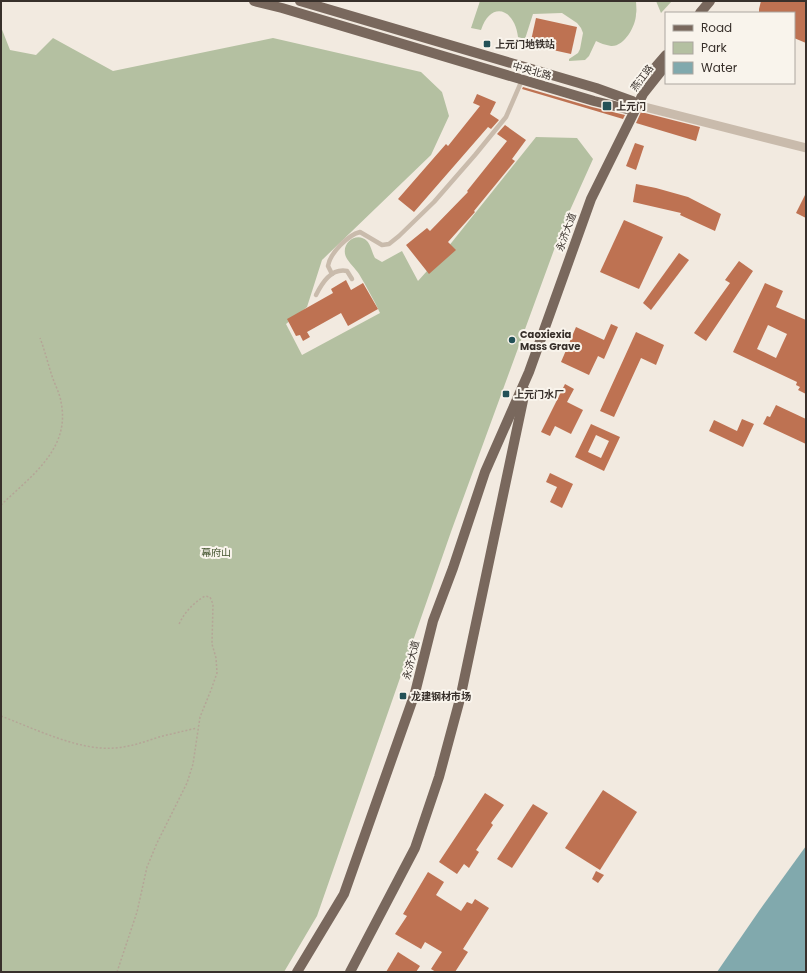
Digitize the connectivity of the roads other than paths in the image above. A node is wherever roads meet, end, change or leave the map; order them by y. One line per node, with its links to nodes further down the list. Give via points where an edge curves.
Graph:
1 (254, 1): 9 (main road, 中央北路)
2 (300, 1): 10 (main road, via 596,88)
3 (710, 1): 5 (main road)
4 (718, 1): 6 (main road)
5 (701, 12)
6 (709, 12)
7 (665, 55): 10 (main road, via 644,82)
8 (665, 67): 10 (main road, 燕江路)
9 (522, 80): 10 (main road, 中央北路); 12 (lane, via 506,117 434,202 389,244 382,246 360,232 353,234 332,256 328,266)
10 (632, 105): 11 (street, 中央北路); 15 (main road, 永济大道, via 591,199)
11 (806, 148)
12 (332, 274): 13 (lane, via 347,271); 14 (lane, via 322,282)
13 (352, 279)
14 (316, 295)
15 (529, 372): 16 (main road, 永济大道, via 485,472 433,621 415,693 344,894); 17 (main road, 永济大道, via 460,699 439,777 415,848)
16 (297, 972)
17 (350, 972)

